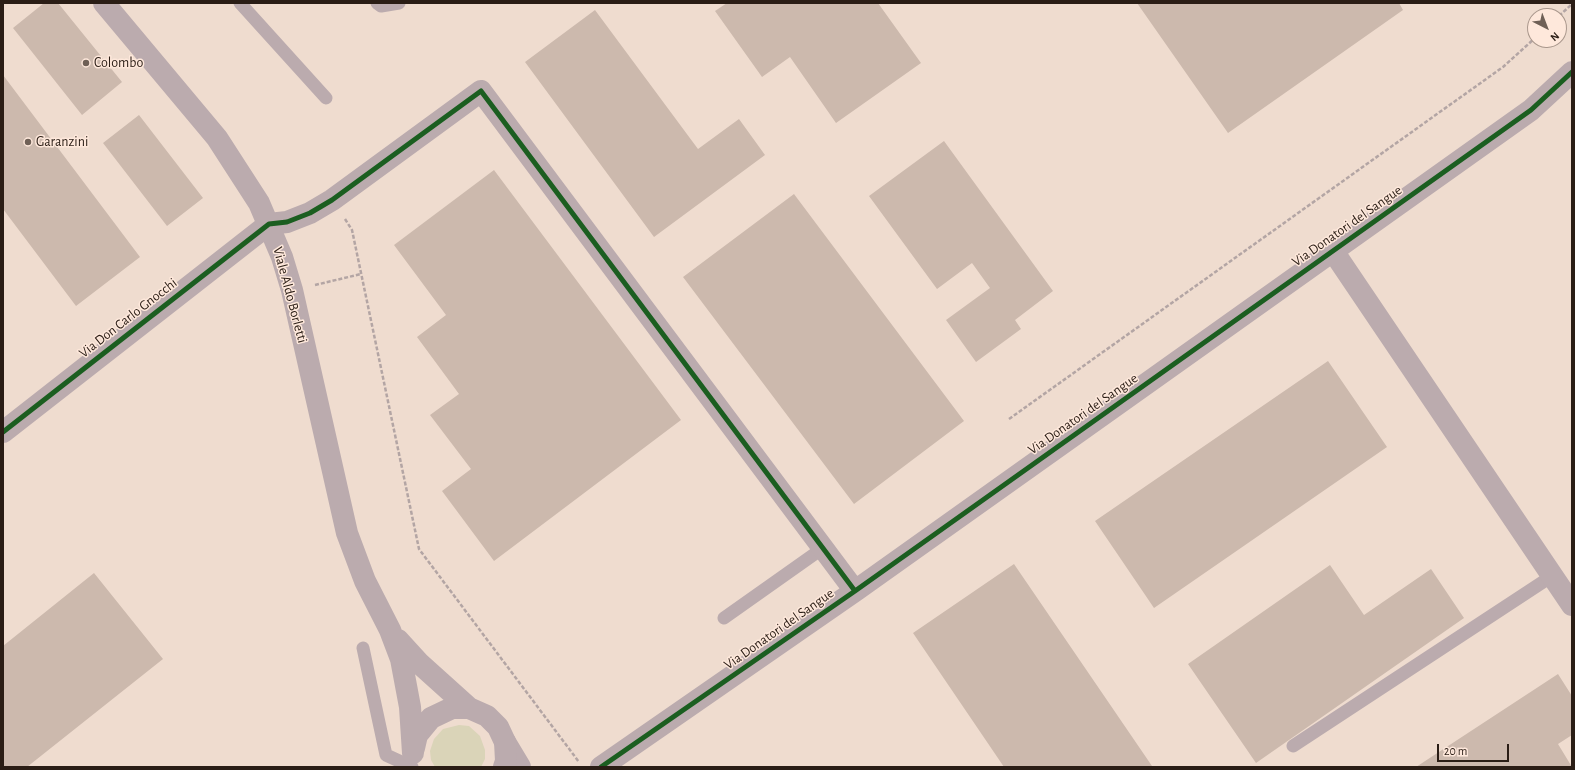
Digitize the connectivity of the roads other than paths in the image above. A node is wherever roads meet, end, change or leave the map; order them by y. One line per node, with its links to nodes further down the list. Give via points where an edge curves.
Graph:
1 (104, 3): 7 (street, Viale Aldo Borletti, via 217,138 260,202)
2 (240, 3): 6 (lane)
3 (377, 3): 4 (lane, via 381,6)
4 (399, 3)
5 (1572, 72): 8 (street, Via Donatori del Sangue, via 1531,110)
6 (326, 98)
7 (268, 224): 9 (street, Via Don Carlo Gnocchi); 10 (street, via 287,222 310,213 332,200 481,91); 15 (street, Viale Aldo Borletti, via 292,290 347,533 364,581)
8 (1333, 250): 11 (street); 12 (street, Via Donatori del Sangue)
9 (3, 432)
10 (823, 548): 12 (street); 14 (lane)
11 (1552, 576): 13 (street); 19 (lane)
12 (854, 591): 23 (street, Via Donatori del Sangue)
13 (1572, 605)
14 (724, 618)
15 (390, 630): 17 (street, Viale Aldo Borletti, via 419,663); 20 (street, Viale Aldo Borletti, via 401,659 410,707)
16 (363, 648): 20 (lane, via 386,755)
17 (469, 708): 18 (street, via 487,716 498,727); 20 (street, via 452,708 431,718 417,735)
18 (505, 742): 21 (street); 22 (street)
19 (1293, 746)
20 (414, 762)
21 (504, 767)
22 (520, 767)
23 (601, 767)

